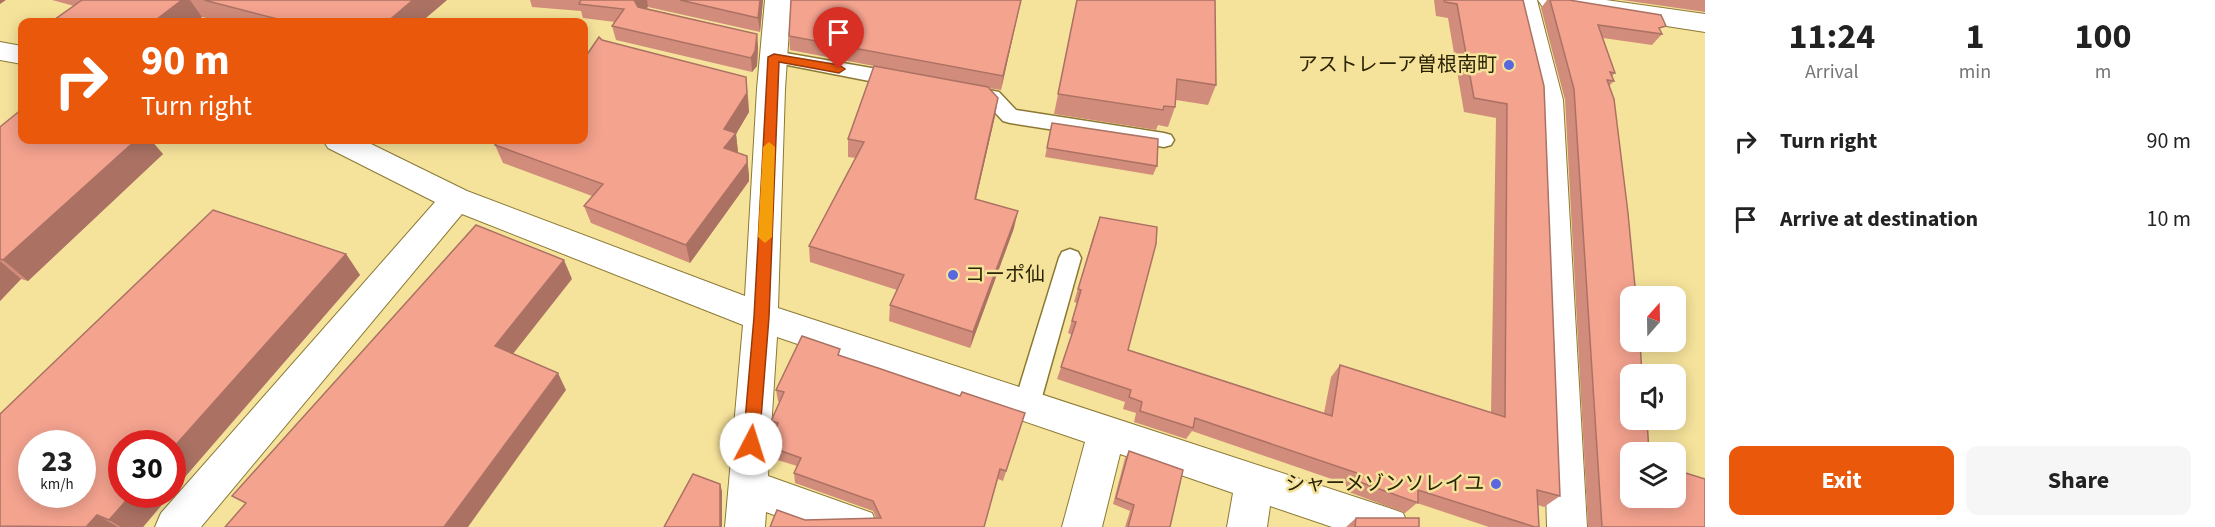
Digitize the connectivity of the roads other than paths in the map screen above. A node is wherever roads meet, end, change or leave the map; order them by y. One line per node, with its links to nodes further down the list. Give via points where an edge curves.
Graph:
1 (778, 0): 7 (street)
2 (1524, 0): 25 (street, via 1549,100)
3 (1551, 0): 4 (street)
4 (1705, 23)
5 (0, 51): 6 (street)
6 (18, 54)
7 (764, 62): 8 (lane); 14 (street)
8 (923, 85)
9 (946, 89): 10 (lane, via 992,97 1010,116)
10 (1164, 140)
11 (346, 144): 12 (street)
12 (456, 199): 14 (street); 19 (street)
13 (1070, 258): 15 (lane)
14 (762, 317): 15 (street); 18 (street)
15 (1027, 404): 16 (street)
16 (1107, 431): 17 (street); 22 (street)
17 (1254, 480): 23 (street); 24 (street)
18 (748, 487): 20 (street); 21 (street)
19 (175, 527)
20 (745, 527)
21 (858, 527)
22 (1082, 527)
23 (1247, 527)
24 (1389, 527)
25 (1567, 527)

